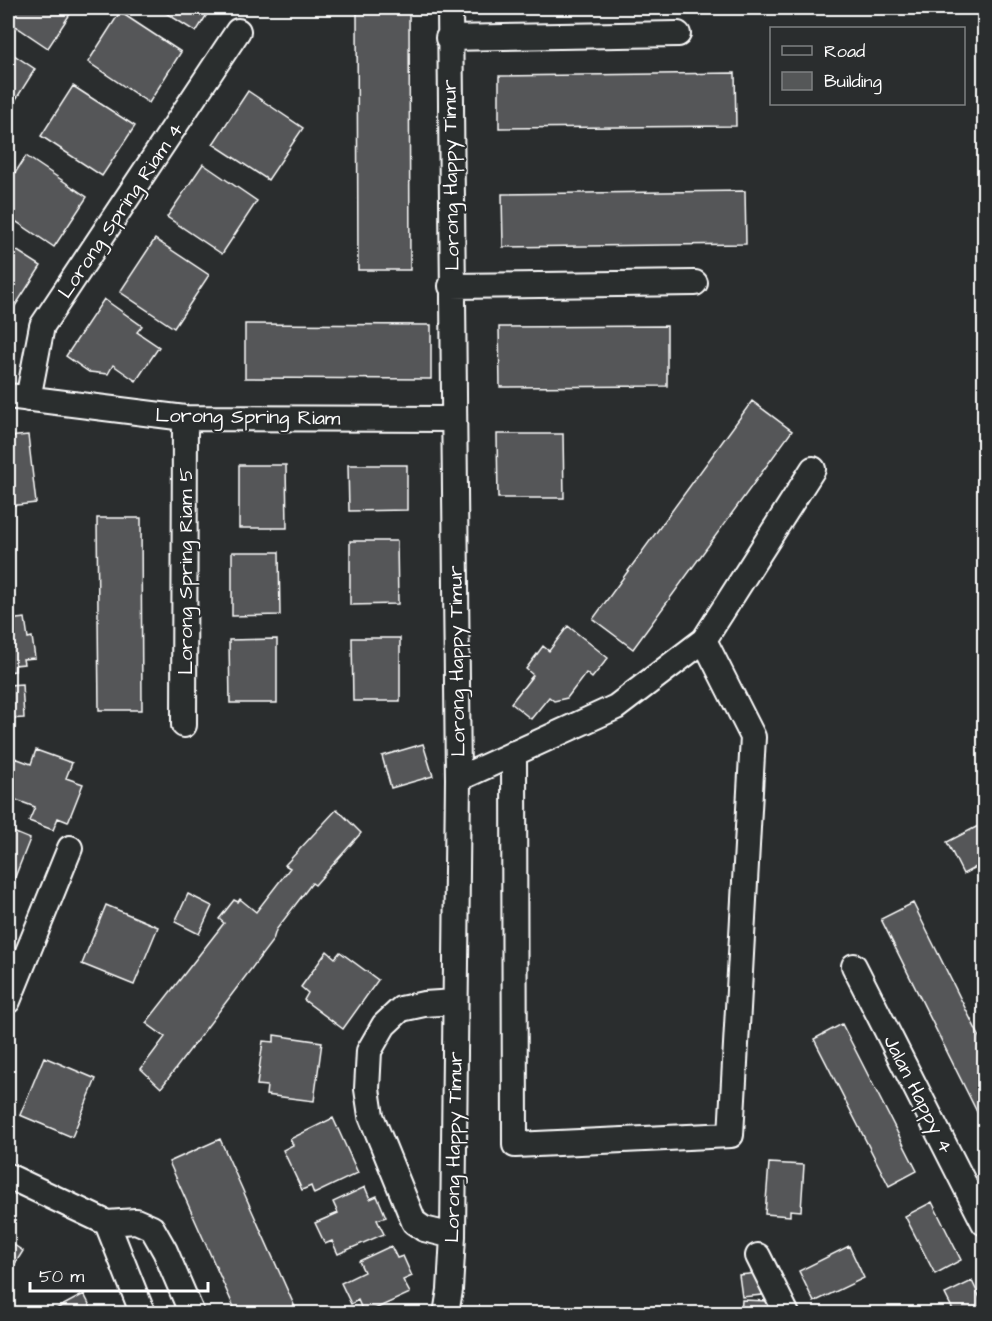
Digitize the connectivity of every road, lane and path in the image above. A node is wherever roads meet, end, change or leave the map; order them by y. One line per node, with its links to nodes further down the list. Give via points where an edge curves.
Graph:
1 (450, 8): 4 (street, Lorong Happy Timur)
2 (238, 31): 7 (street, Lorong Spring Riam 4, via 42,326)
3 (678, 34): 4 (street)
4 (448, 38): 6 (street, Lorong Happy Timur)
5 (694, 283): 6 (street)
6 (452, 286): 9 (street, Lorong Happy Timur)
7 (18, 398): 8 (street, Lorong Spring Riam)
8 (185, 418): 9 (street, Lorong Spring Riam); 12 (street, Lorong Spring Riam 5)
9 (453, 419): 14 (street, Lorong Happy Timur)
10 (813, 469): 11 (street)
11 (704, 640): 13 (street, via 616,707); 13 (street, via 753,737 731,1135 515,1145)
12 (184, 725)
13 (514, 753): 14 (street)
14 (458, 779): 18 (street, Lorong Happy Timur)
15 (70, 848): 17 (street)
16 (854, 966): 21 (street, Jalan Happy 4)
17 (8, 1001)
18 (455, 1002): 22 (street, Lorong Happy Timur); 22 (street, via 401,1009 384,1025 369,1051 367,1089 371,1116 414,1222 424,1229)
19 (8, 1176): 20 (street)
20 (101, 1220): 24 (street); 25 (street, via 136,1221 152,1228)
21 (984, 1223)
22 (453, 1236): 26 (street, Lorong Happy Timur)
23 (758, 1256): 27 (street)
24 (143, 1314)
25 (192, 1314)
26 (446, 1314)
27 (787, 1314)

